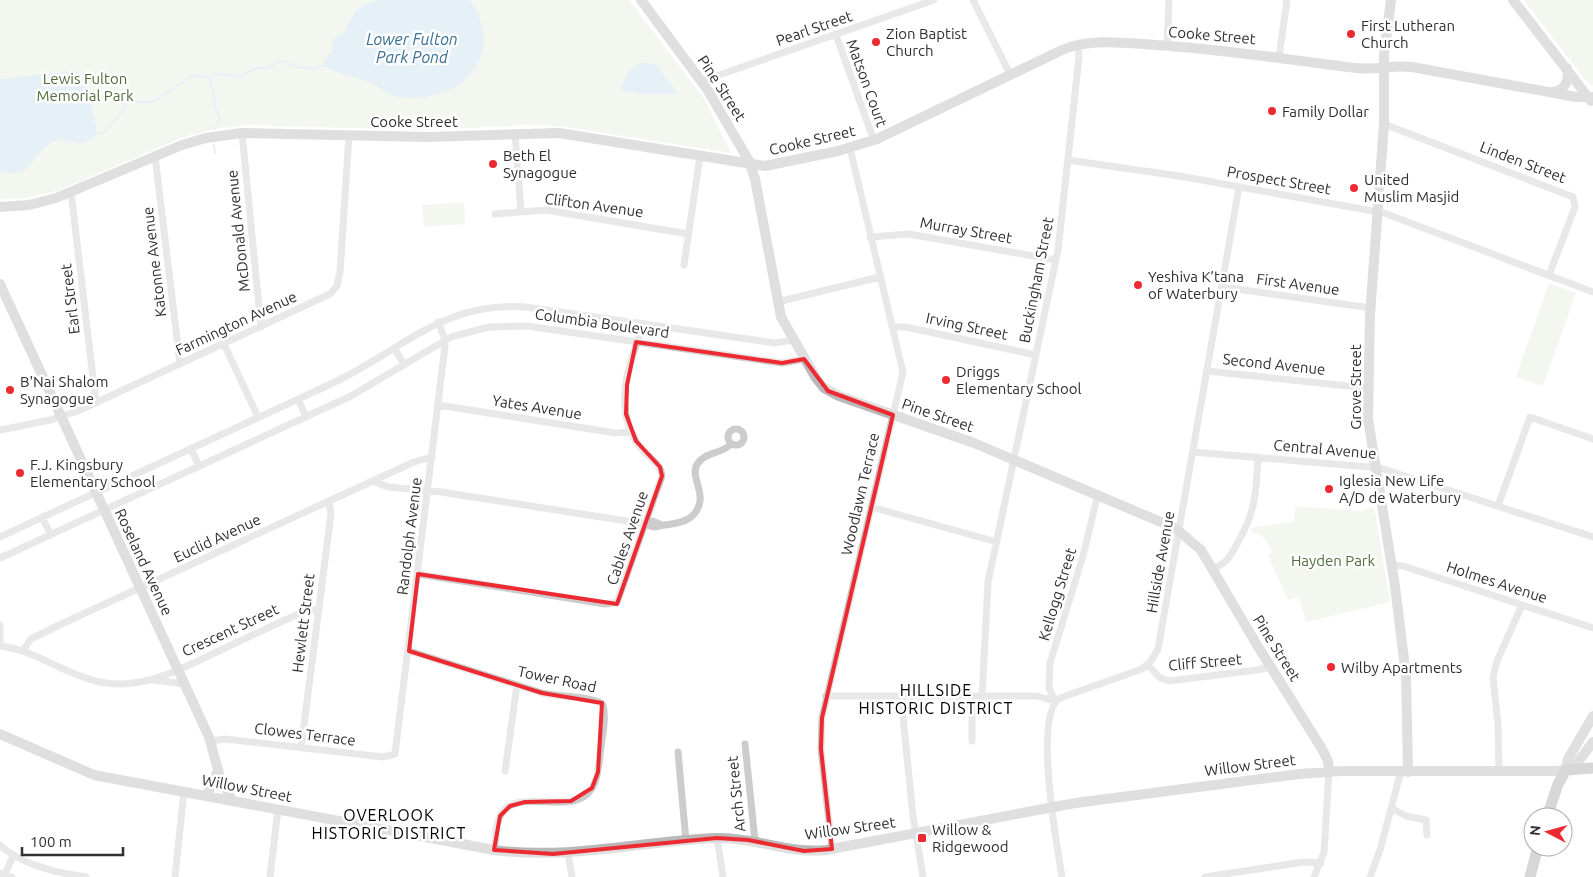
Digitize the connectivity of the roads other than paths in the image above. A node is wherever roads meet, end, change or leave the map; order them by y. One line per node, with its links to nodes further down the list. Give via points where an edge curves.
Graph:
1 (641, 0): 15 (street, Pine Street)
2 (934, 0): 8 (street, Pearl Street)
3 (973, 0): 14 (street)
4 (1169, 0): 10 (street)
5 (1287, 0): 11 (street)
6 (1391, 0): 12 (street, Grove Street)
7 (1513, 0): 13 (street)
8 (836, 35): 15 (street, Pearl Street); 22 (street, Matson Court)
9 (1078, 45): 10 (street, Cooke Street); 14 (street, Cooke Street); 26 (street, Buckingham Street, via 1080,57)
10 (1167, 45): 11 (street, Cooke Street)
11 (1279, 57): 12 (street, Cooke Street, via 1366,69)
12 (1385, 67): 16 (street, Cooke Street, via 1424,68); 18 (street, Grove Street)
13 (1566, 67): 16 (street, via 1565,86 1559,92); 17 (street)
14 (1011, 76): 22 (street, Cooke Street)
15 (702, 81): 27 (street, Pine Street)
16 (1551, 92): 17 (street, Cooke Street)
17 (1592, 99)
18 (1384, 124): 32 (street, Grove Street); 38 (street, Linden Street, via 1573,197 1575,207)
19 (242, 133): 21 (street, Cooke Street); 24 (street, Cooke Street, via 198,140); 47 (street, McDonald Avenue)
20 (515, 133): 21 (street, Cooke Street, via 427,137); 25 (street, Cooke Street, via 567,134); 31 (street)
21 (349, 135): 47 (street, Farmington Avenue, via 338,283 325,297)
22 (874, 141): 23 (street, Cooke Street)
23 (850, 148): 27 (street, Cooke Street, via 771,166); 35 (street, Woodlawn Terrace)
24 (155, 156): 29 (street, Cooke Street); 56 (street, Katonne Avenue)
25 (700, 156): 27 (street, Cooke Street); 34 (street)
26 (1068, 160): 28 (street, Prospect Street); 36 (street, Buckingham Street)
27 (750, 164): 43 (street, Pine Street)
28 (1239, 187): 32 (street, Prospect Street); 41 (street, Hillside Avenue)
29 (71, 192): 30 (street, Cooke Street, via 36,204); 61 (street, Earl Street)
30 (0, 207)
31 (521, 211): 33 (street, Clifton Avenue); 34 (street, Clifton Avenue, via 546,210)
32 (1378, 212): 38 (street, Prospect Street); 44 (street, Grove Street)
33 (495, 214)
34 (688, 234): 37 (street)
35 (870, 237): 36 (street, Murray Street, via 909,234); 39 (street, Woodlawn Terrace)
36 (1056, 260): 54 (street, Buckingham Street)
37 (684, 265)
38 (1549, 275): 42 (street, Prospect Street)
39 (880, 277): 43 (street); 48 (street, Woodlawn Terrace)
40 (0, 284): 64 (street, Roseland Avenue)
41 (1222, 287): 44 (street, First Avenue); 58 (street, Hillside Avenue)
42 (1593, 292)
43 (777, 302): 50 (street, Pine Street)
44 (1371, 308): 59 (street, Grove Street)
45 (438, 322): 46 (street, Columbia Boulevard, via 475,310 518,306); 49 (street, Randolph Avenue); 53 (street, Columbia Boulevard)
46 (645, 324): 50 (street, Columbia Boulevard, via 775,343); 51 (street, Cables Avenue)
47 (261, 327): 52 (street, Farmington Avenue)
48 (892, 327): 54 (street, Irving Street, via 906,327); 63 (street, Woodlawn Terrace, via 903,372)
49 (444, 340): 51 (street, Columbia Boulevard, via 471,330 513,325); 57 (street, Columbia Boulevard); 62 (street, Randolph Avenue)
50 (793, 340): 55 (street, Pine Street)
51 (636, 342): 55 (street, Columbia Boulevard, via 782,363); 68 (street, Cables Avenue, via 625,401)
52 (224, 344): 56 (street, Farmington Avenue); 65 (street)
53 (394, 348): 57 (street); 60 (street, Columbia Boulevard, via 351,374)
54 (1036, 355): 75 (street, Buckingham Street)
55 (804, 359): 63 (street, Pine Street, via 828,391)
56 (180, 364): 61 (street, Farmington Avenue)
57 (404, 364): 66 (street, Columbia Boulevard, via 363,390)
58 (1207, 370): 59 (street, Second Avenue); 72 (street, Hillside Avenue)
59 (1368, 388): 77 (street, Grove Street, via 1368,424)
60 (298, 399): 65 (street, Columbia Boulevard); 66 (street)
61 (96, 403): 64 (street, Farmington Avenue)
62 (438, 405): 68 (street, Yates Avenue, via 615,433); 73 (street, Randolph Avenue)
63 (893, 415): 75 (street, Pine Street); 84 (street, Woodlawn Terrace)
64 (60, 417): 67 (street, Farmington Avenue); 80 (street, Roseland Avenue)
65 (258, 417): 71 (street, Columbia Boulevard)
66 (306, 417): 76 (street, Columbia Boulevard)
67 (0, 430)
68 (631, 432): 87 (street, Cables Avenue, via 662,473)
69 (1593, 439): 83 (street, via 1530,417)
70 (731, 444): 87 (street, via 697,464 695,473 700,499 694,515 682,523 652,527)
71 (191, 448): 76 (street); 80 (street, Columbia Boulevard)
72 (1193, 452): 74 (street, Central Avenue); 88 (street, Hillside Avenue)
73 (432, 457): 78 (street, Euclid Avenue); 79 (street, Randolph Avenue)
74 (1258, 457): 77 (street, Central Avenue); 95 (street, via 1252,516 1227,562)
75 (1014, 460): 81 (street, Pine Street); 92 (street, Buckingham Street)
76 (199, 466): 85 (street, Columbia Boulevard)
77 (1374, 467): 83 (street, Central Avenue); 94 (street, Grove Street)
78 (373, 481): 79 (street, via 388,487); 82 (street, Euclid Avenue)
79 (428, 491): 87 (street); 96 (street, Randolph Avenue)
80 (96, 493): 85 (street, Roseland Avenue); 86 (street, Columbia Boulevard)
81 (1098, 494): 88 (street, Pine Street); 115 (street, Kellogg Street, via 1083,556 1050,663 1049,688)
82 (329, 501): 97 (street, Euclid Avenue); 99 (street, Hewlett Street, via 331,514)
83 (1498, 506): 91 (street, Central Avenue)
84 (871, 507): 92 (street); 111 (street, Woodlawn Terrace)
85 (104, 510): 89 (street, Columbia Boulevard); 97 (street, Roseland Avenue)
86 (42, 517): 89 (street); 90 (street, Columbia Boulevard)
87 (646, 524): 96 (street, Cables Avenue, via 621,596 613,604)
88 (1180, 531): 95 (street, Pine Street, via 1199,547); 105 (street, Hillside Avenue, via 1160,644)
89 (51, 535): 93 (street, Columbia Boulevard)
90 (0, 537)
91 (1593, 537)
92 (996, 542): 114 (street, Buckingham Street, via 988,588)
93 (0, 558)
94 (1392, 565): 98 (street, Holmes Avenue, via 1404,566); 129 (street, Grove Street, via 1407,685)
95 (1213, 569): 106 (street, Pine Street)
96 (418, 574): 104 (street, Randolph Avenue)
97 (140, 588): 103 (street, Euclid Avenue, via 36,637); 107 (street, Roseland Avenue)
98 (1522, 605): 101 (street, Holmes Avenue); 131 (street, via 1493,677)
99 (319, 609): 107 (street, Crescent Street, via 303,612); 122 (street, Hewlett Street)
100 (0, 625): 102 (street)
101 (1593, 628)
102 (0, 645): 103 (street, Crescent Street)
103 (23, 650): 108 (street, Crescent Street, via 98,682 124,684)
104 (409, 651): 110 (street, Tower Road); 124 (street, Randolph Avenue)
105 (1148, 665): 106 (street, Cliff Street, via 1160,678 1169,681); 115 (street)
106 (1270, 667): 130 (street, Pine Street, via 1322,749)
107 (178, 670): 108 (street, Crescent Street); 109 (street, Roseland Avenue)
108 (154, 680): 109 (street, Crescent Street)
109 (184, 684): 118 (street, Roseland Avenue)
110 (517, 685): 128 (street); 146 (street, Tower Road, via 555,696 592,698 601,703 604,715 598,772 592,788 578,800 522,802 506,809 499,819)
111 (826, 696): 112 (street); 145 (street, Woodlawn Terrace, via 821,742)
112 (901, 697): 113 (street); 139 (street)
113 (972, 697): 114 (street); 119 (street)
114 (982, 697): 115 (street, via 1037,696)
115 (1055, 701): 135 (street, via 1049,715 1047,737)
116 (1593, 716): 126 (street, via 1568,759)
117 (0, 734): 132 (street, Willow Street, via 86,773)
118 (210, 741): 122 (street, Clowes Terrace, via 224,739); 127 (street, Roseland Avenue)
119 (972, 741)
120 (1593, 742): 126 (street, via 1577,764)
121 (745, 744): 143 (street, Arch Street)
122 (302, 748): 124 (street, Clowes Terrace, via 386,757)
123 (678, 752): 142 (street)
124 (395, 754)
125 (1593, 768): 126 (main road)
126 (1566, 770): 131 (street, Willow Street); 136 (main road)
127 (218, 771): 133 (street); 134 (street, Roseland Avenue)
128 (505, 771)
129 (1404, 771): 130 (street, Willow Street); 131 (street, Willow Street); 138 (street)
130 (1329, 772): 135 (street, Willow Street); 150 (street)
131 (1499, 772)
132 (184, 791): 133 (street, Willow Street); 154 (street)
133 (207, 795): 134 (street, Willow Street)
134 (232, 800): 137 (street, Willow Street)
135 (1052, 807): 139 (street, Willow Street); 159 (street)
136 (1550, 807)
137 (278, 808): 146 (street, Willow Street); 155 (street)
138 (1391, 808): 140 (street, via 1406,816 1426,820); 162 (street)
139 (915, 834): 145 (street, Willow Street); 158 (street)
140 (1427, 835)
141 (717, 838): 142 (street, Willow Street); 143 (street, Willow Street); 157 (street)
142 (686, 841): 147 (street, Willow Street)
143 (755, 841): 145 (street, Willow Street, via 804,851)
144 (0, 845): 148 (street)
145 (832, 849)
146 (494, 850): 147 (street, Willow Street)
147 (568, 853): 156 (street)
148 (14, 856): 151 (street); 152 (street)
149 (1535, 857): 163 (main road)
150 (1321, 863): 160 (street, via 1304,862); 161 (street)
151 (6, 875)
152 (62, 876): 153 (street)
153 (86, 877)
154 (175, 877)
155 (270, 877)
156 (572, 877)
157 (723, 877)
158 (923, 877)
159 (1062, 877)
160 (1205, 877)
161 (1314, 877)
162 (1370, 877)
163 (1530, 877)

